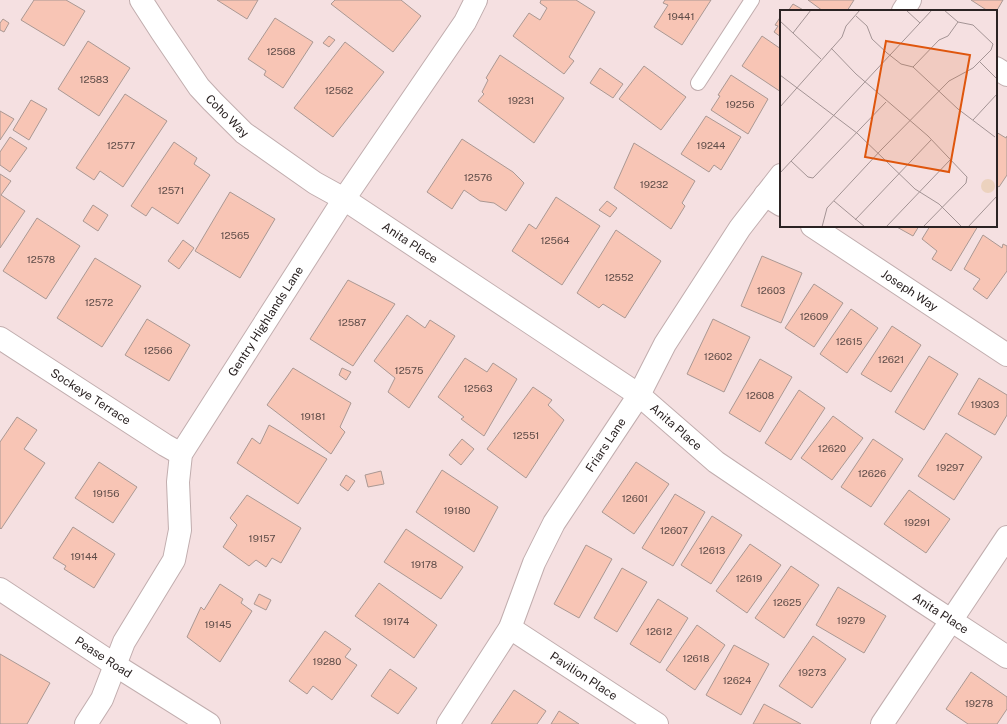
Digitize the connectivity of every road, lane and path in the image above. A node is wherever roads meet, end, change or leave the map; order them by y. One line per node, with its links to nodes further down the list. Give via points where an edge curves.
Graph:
1 (141, 0): 8 (street, Coho Way, via 199,86 218,107 263,146 315,183)
2 (476, 0): 8 (street, Gentry Highlands Lane, via 465,22)
3 (752, 0): 6 (lane)
4 (997, 69): 5 (street)
5 (1007, 75)
6 (698, 83)
7 (780, 178): 9 (street, Friars Lane)
8 (344, 199): 13 (street, Anita Place); 14 (street, Gentry Highlands Lane)
9 (773, 200): 13 (street, Friars Lane, via 740,228 665,344)
10 (814, 227): 12 (street, Joseph Way)
11 (0, 338): 14 (street, Sockeye Terrace)
12 (1007, 355)
13 (639, 395): 17 (street, Anita Place, via 716,462); 18 (street, Friars Lane, via 554,523 534,563)
14 (181, 454): 20 (street, Gentry Highlands Lane, via 178,482 180,530 174,560 124,642)
15 (1007, 537): 17 (street)
16 (0, 589): 20 (street, Pease Road)
17 (951, 620): 19 (street, Anita Place); 25 (street)
18 (510, 628): 23 (street, Friars Lane); 24 (street, Pavilion Place)
19 (1007, 657)
20 (115, 665): 21 (street, Gentry Highlands Lane, via 102,699); 22 (street, Pease Road)
21 (86, 724)
22 (209, 724)
23 (448, 724)
24 (657, 724)
25 (882, 724)

